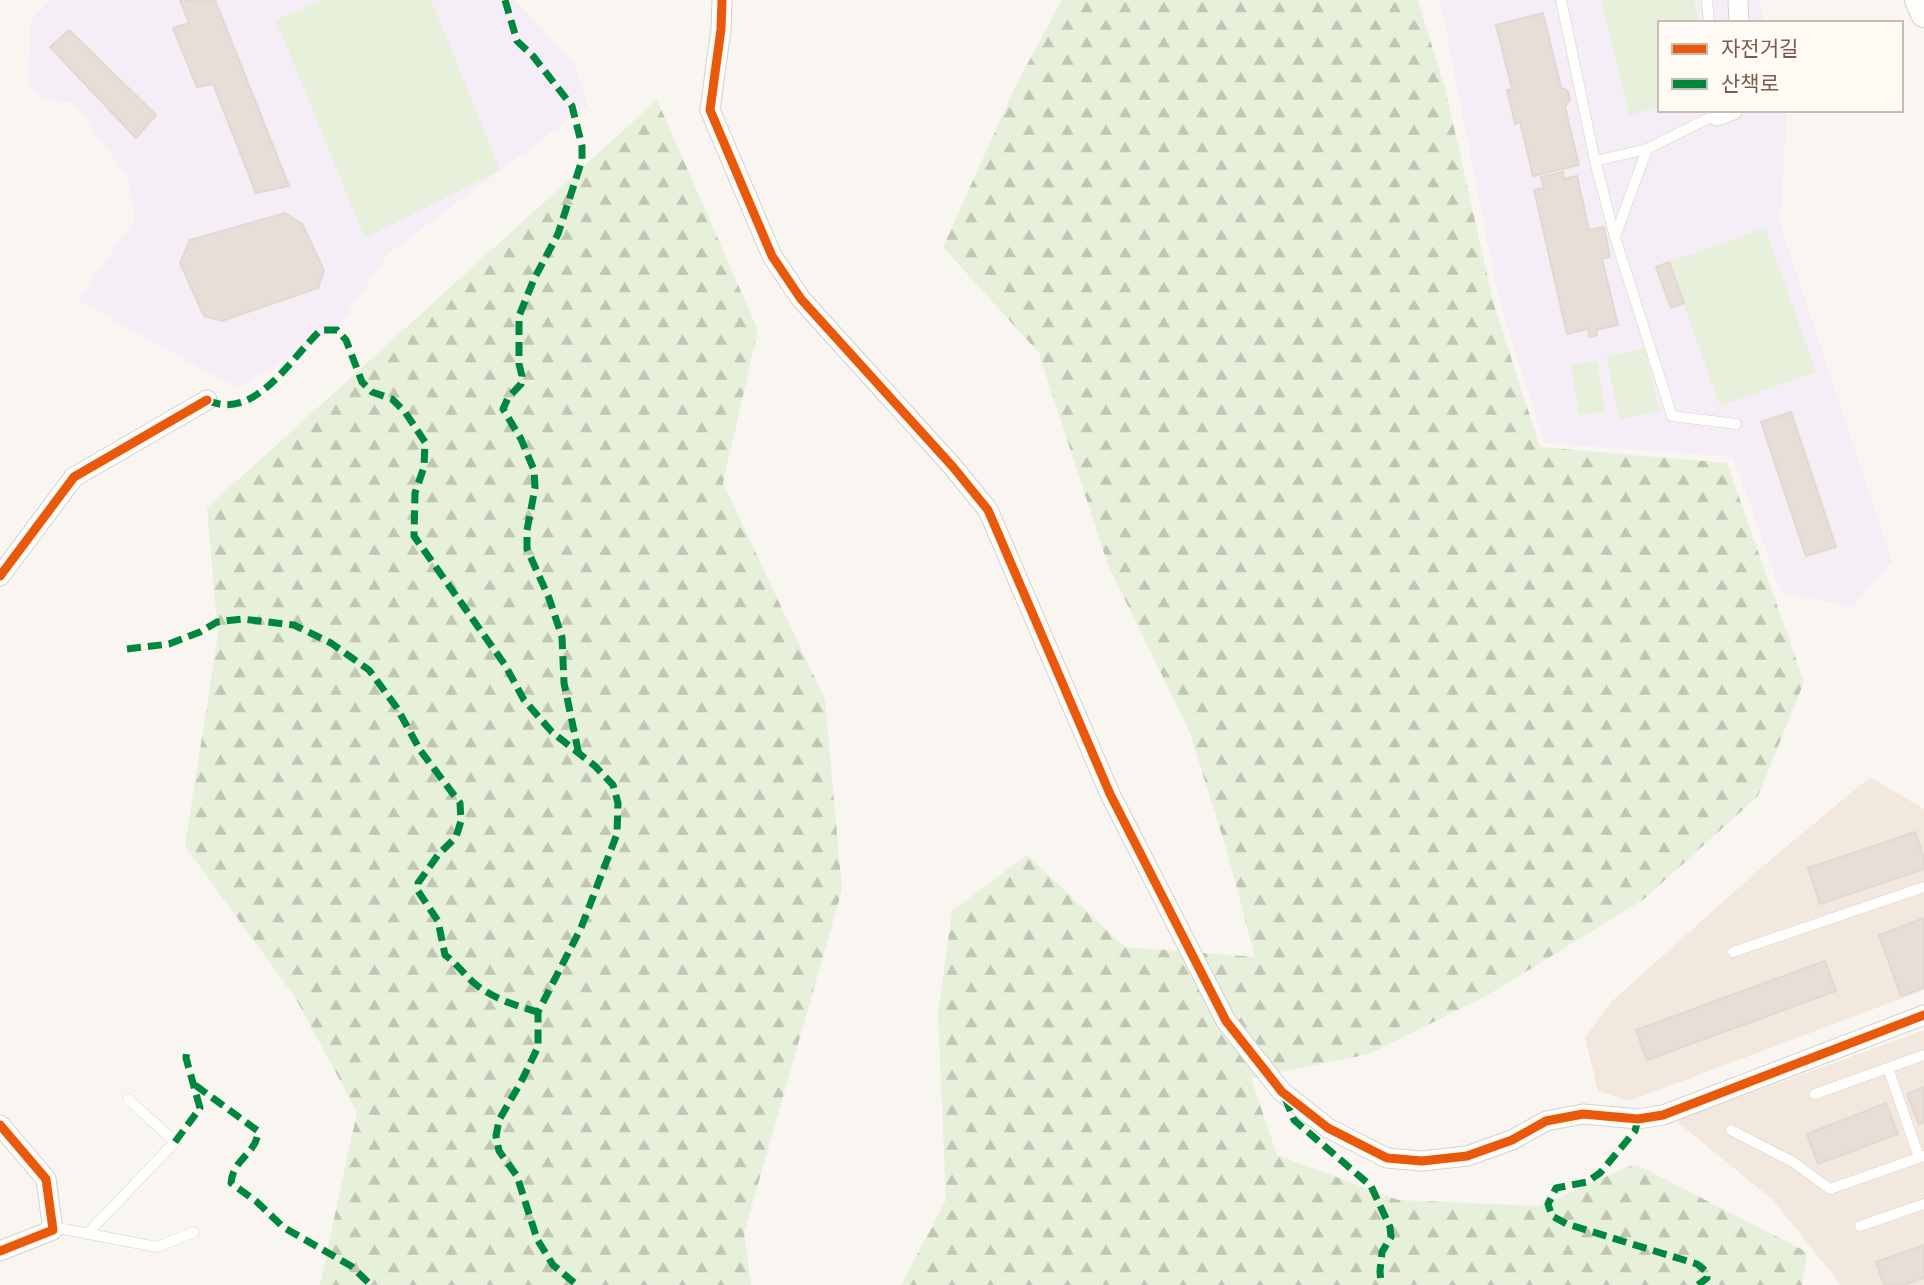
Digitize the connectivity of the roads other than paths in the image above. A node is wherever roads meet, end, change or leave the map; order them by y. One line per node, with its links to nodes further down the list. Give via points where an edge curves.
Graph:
1 (722, 0): 18 (street, via 710,110 772,256 801,299 988,510 1110,794 1226,1021 1282,1092 1328,1128 1387,1158 1444,1159 1512,1140 1546,1121 1583,1114 1638,1119 1662,1115)
2 (1561, 0): 11 (lane)
3 (1707, 0): 7 (lane)
4 (1738, 0): 8 (street)
5 (1919, 0): 6 (main road)
6 (1924, 14)
7 (1709, 21)
8 (1740, 21)
9 (1722, 112): 10 (lane)
10 (1647, 149): 11 (lane); 12 (lane)
11 (1595, 161): 12 (lane)
12 (1615, 237): 14 (lane, via 1672,416)
13 (208, 400): 15 (street, via 74,477)
14 (1736, 424)
15 (0, 576)
16 (1924, 887): 17 (lane)
17 (1733, 952)
18 (1924, 1015)
19 (1924, 1055): 20 (lane)
20 (1888, 1068): 21 (lane); 25 (lane)
21 (1815, 1094)
22 (128, 1099): 30 (lane, via 175,1142)
23 (0, 1125): 28 (street, via 46,1179)
24 (1731, 1130): 25 (lane, via 1793,1161 1830,1189)
25 (1922, 1156)
26 (1924, 1204): 27 (lane)
27 (1860, 1226)
28 (53, 1227): 30 (lane); 31 (street)
29 (194, 1232): 30 (lane, via 158,1247)
30 (87, 1234)
31 (0, 1251)

